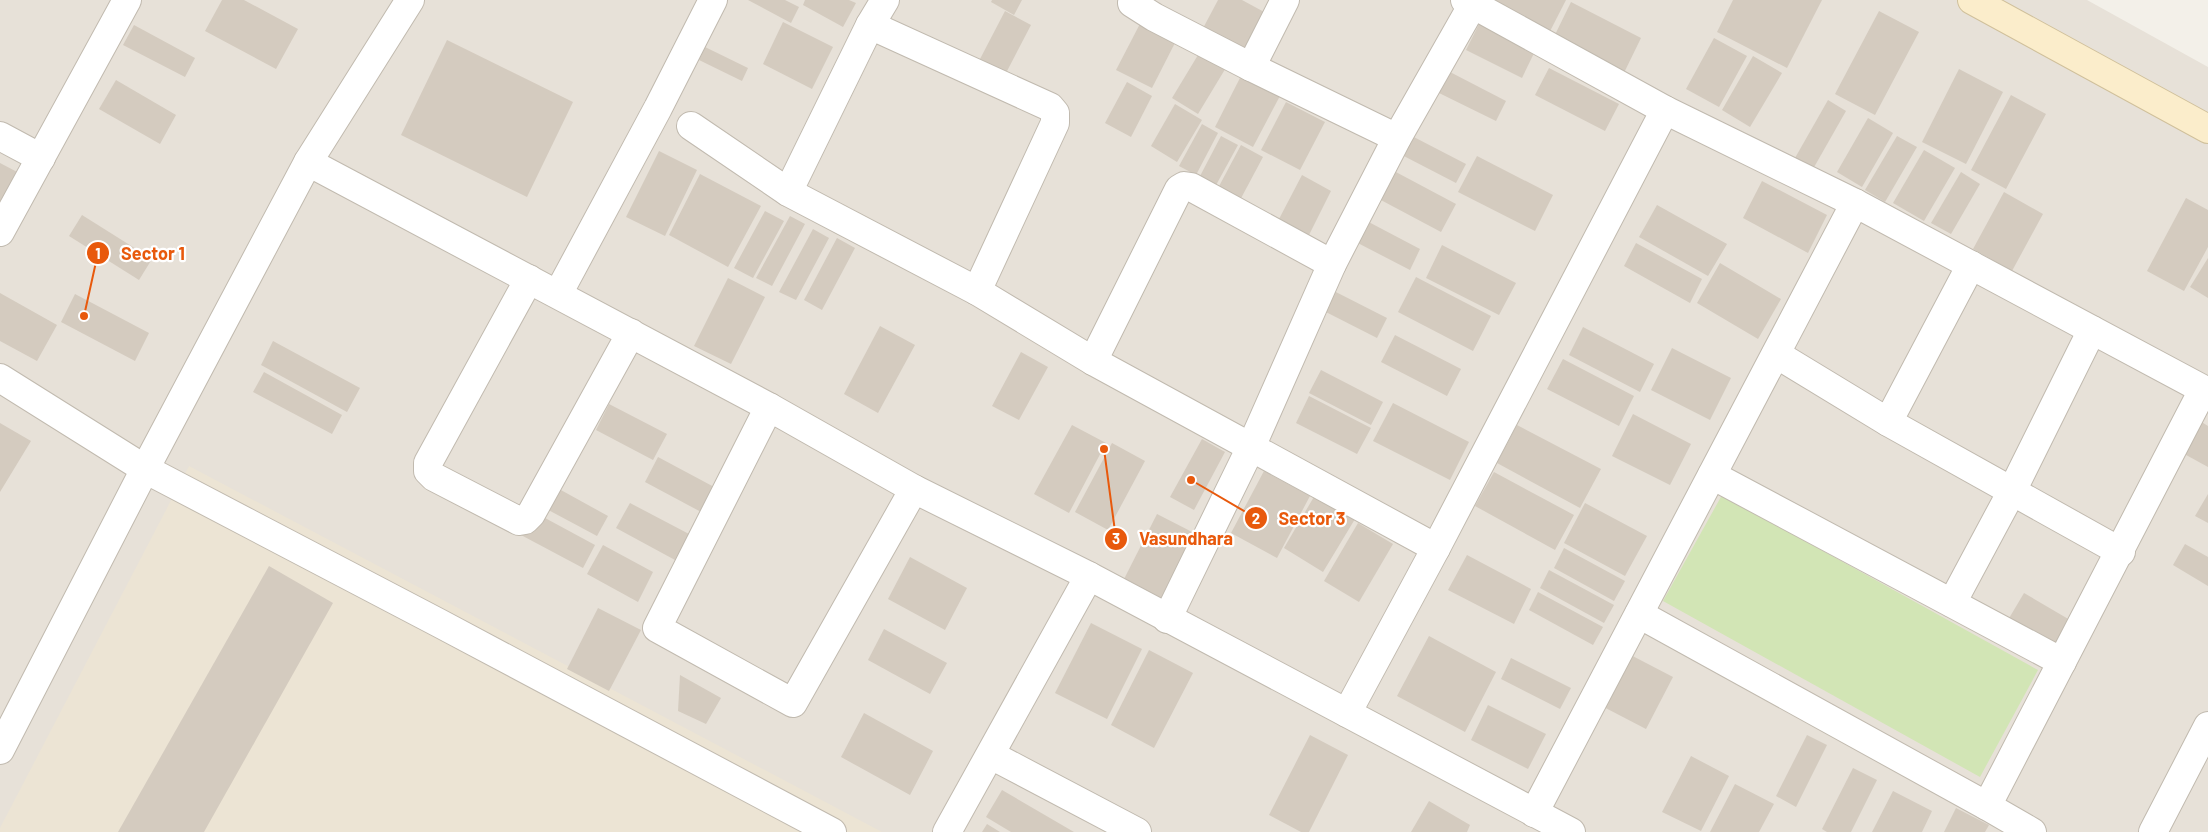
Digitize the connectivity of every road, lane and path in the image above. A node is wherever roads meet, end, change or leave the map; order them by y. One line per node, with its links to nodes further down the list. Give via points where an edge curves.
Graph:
1 (127, 0): 16 (street)
2 (410, 0): 17 (street)
3 (713, 0): 25 (street)
4 (885, 0): 9 (street)
5 (1285, 0): 10 (street)
6 (1972, 0): 13 (main road)
7 (1131, 1): 10 (street, via 1154,17)
8 (1469, 2): 11 (street); 15 (street)
9 (870, 25): 18 (street); 24 (street, via 1050,107 1055,114 1055,123)
10 (1251, 67): 15 (street)
11 (1665, 110): 19 (street); 39 (street)
12 (691, 126): 18 (street)
13 (2208, 129)
14 (0, 136): 16 (street)
15 (1397, 138): 21 (street)
16 (41, 158): 20 (street)
17 (308, 162): 23 (street); 35 (street)
18 (788, 192): 24 (street)
19 (1855, 203): 22 (street); 28 (street)
20 (0, 232)
21 (1332, 264): 29 (street, via 1184,186 1179,189); 34 (street)
22 (1971, 265): 26 (street); 33 (street)
23 (530, 279): 25 (street); 27 (street, via 428,463 428,471 434,478 520,521 525,520)
24 (978, 292): 29 (street)
25 (558, 294): 27 (street)
26 (2092, 330): 31 (street); 38 (street)
27 (631, 333): 32 (street)
28 (1776, 354): 33 (street); 36 (street)
29 (1093, 361): 34 (street)
30 (0, 378): 35 (street)
31 (2206, 391): 40 (street)
32 (769, 407): 37 (street); 37 (street, via 657,628 793,703)
33 (1888, 422): 38 (street)
34 (1251, 447): 39 (street); 44 (street)
35 (145, 469): 48 (street); 52 (street)
36 (1712, 475): 42 (street); 43 (street)
37 (914, 489): 41 (street)
38 (2012, 491): 40 (street); 42 (street)
39 (1436, 548): 46 (street)
40 (2121, 552): 45 (street)
41 (1090, 576): 44 (street); 49 (street)
42 (1952, 604): 45 (street)
43 (1639, 614): 50 (street); 51 (street)
44 (1167, 619): 46 (street)
45 (2062, 662): 50 (street)
46 (1347, 713): 51 (street)
47 (2208, 726): 57 (street)
48 (0, 750)
49 (991, 755): 53 (street); 54 (street)
50 (1987, 806): 56 (street)
51 (1534, 813): 55 (street)
52 (832, 832)
53 (947, 832)
54 (1137, 832)
55 (1570, 832)
56 (2032, 832)
57 (2153, 832)

